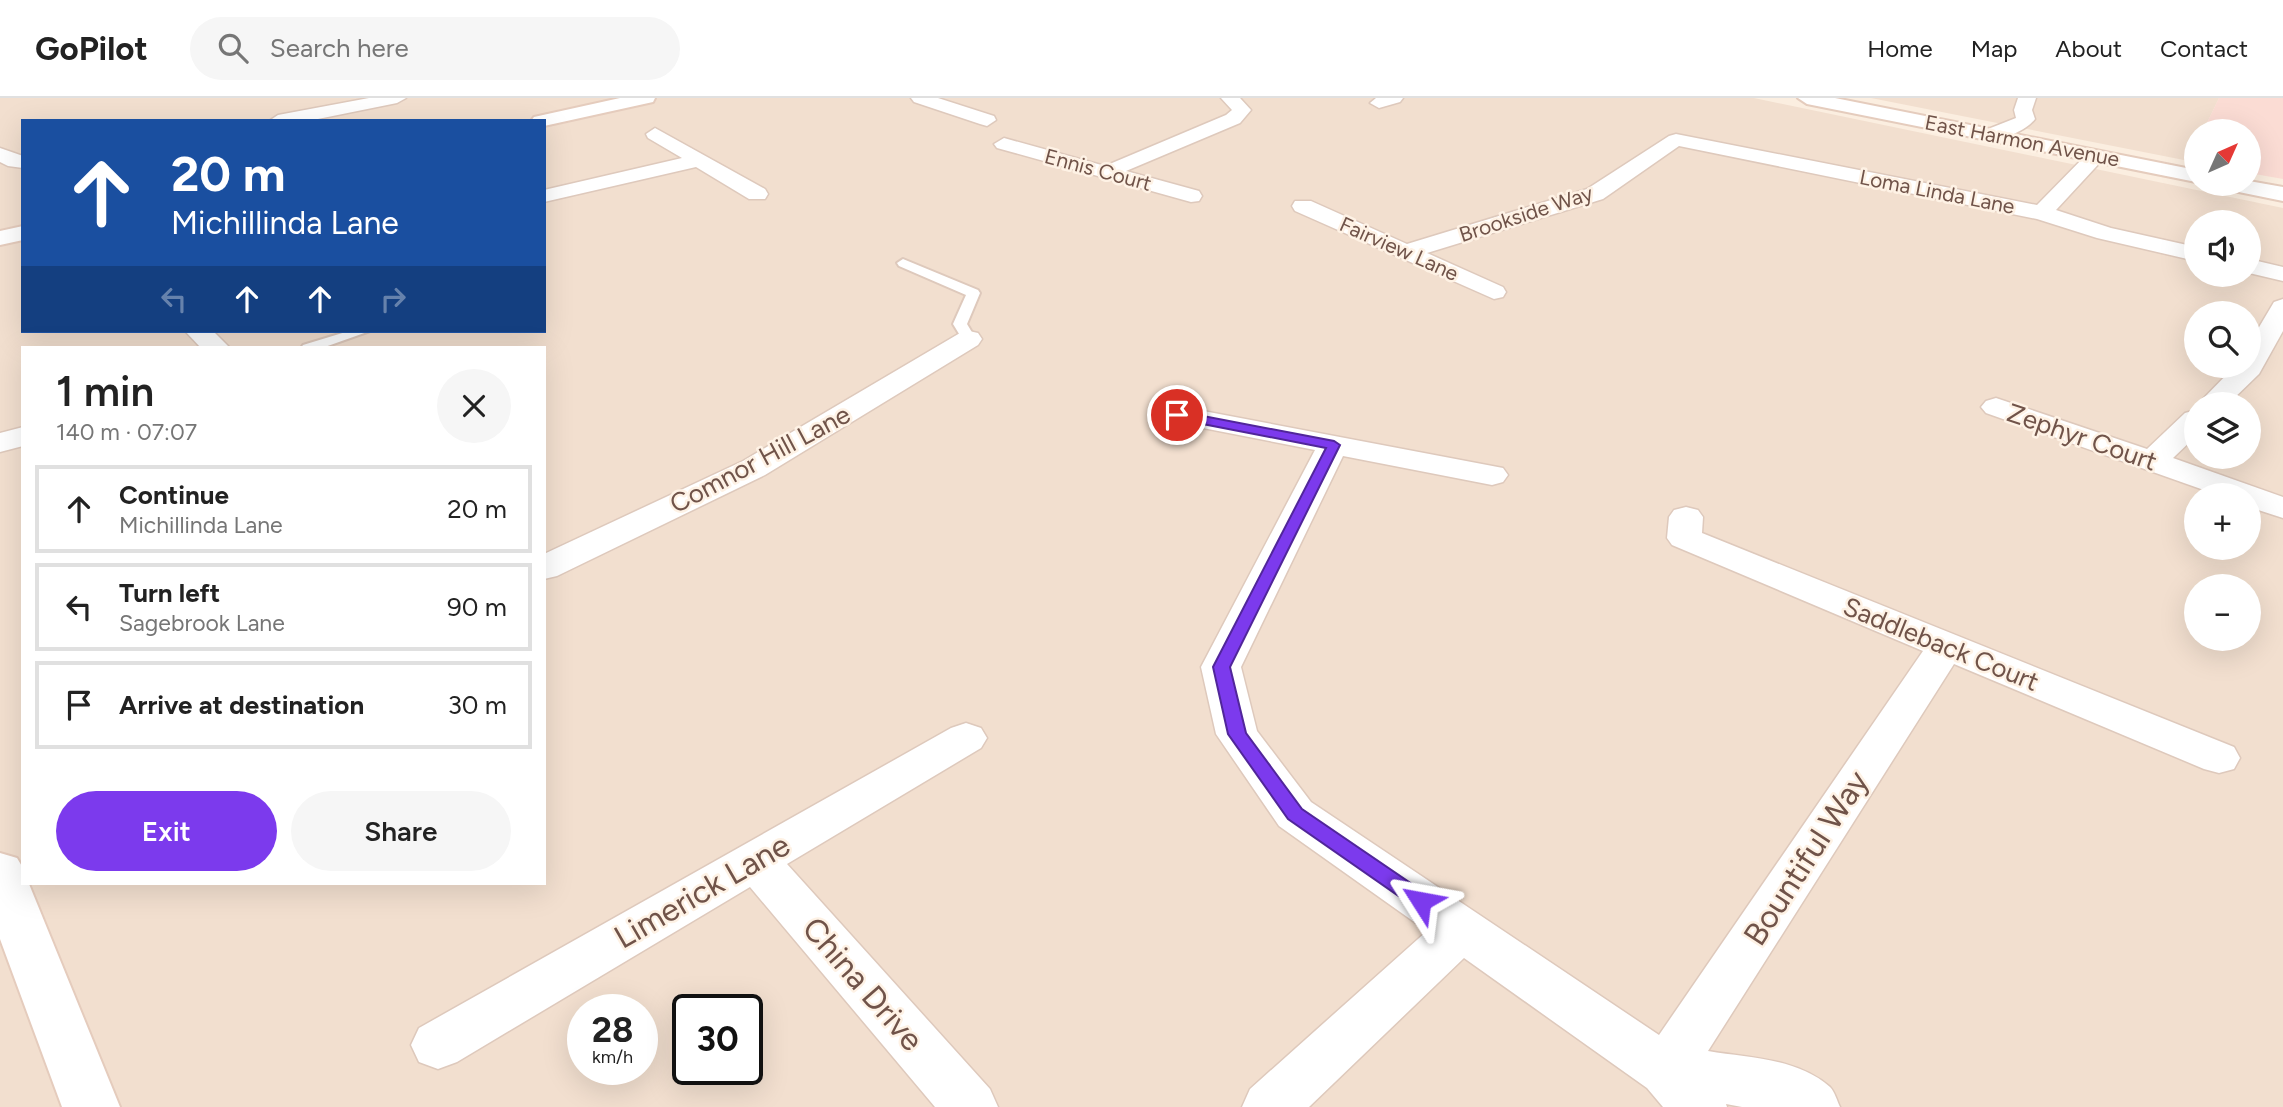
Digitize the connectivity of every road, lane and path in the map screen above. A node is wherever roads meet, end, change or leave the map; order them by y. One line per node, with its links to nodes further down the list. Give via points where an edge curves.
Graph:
1 (397, 98): 6 (street)
2 (646, 98): 9 (main road)
3 (1230, 98): 19 (street, via 1242,110 1233,119)
4 (1807, 98): 12 (main road, East Harmon Avenue)
5 (928, 99): 10 (street)
6 (346, 102): 8 (street)
7 (2025, 104): 12 (street, via 2026,119)
8 (285, 119)
9 (546, 120)
10 (987, 120)
11 (655, 134): 17 (street)
12 (1990, 135): 16 (main road, East Harmon Avenue)
13 (1676, 140): 27 (street, Loma Linda Lane); 31 (street, Brookside Way, via 1595,194)
14 (1004, 144): 19 (street, Ennis Court)
15 (0, 154): 18 (street)
16 (2096, 156): 20 (main road, East Harmon Avenue); 27 (street)
17 (700, 160): 22 (street); 24 (street)
18 (21, 162)
19 (1107, 172): 25 (street, Ennis Court)
20 (2184, 174)
21 (2261, 190): 23 (main road)
22 (757, 194)
23 (2283, 194)
24 (546, 196)
25 (1191, 196)
26 (1303, 206): 31 (street, Fairview Lane)
27 (2042, 213): 30 (street, Loma Linda Lane)
28 (21, 233): 29 (main road)
29 (0, 238)
30 (2184, 251)
31 (1406, 252): 35 (street, Fairview Lane)
32 (903, 263): 39 (lane, via 973,293 960,324)
33 (2261, 269): 34 (street)
34 (2283, 274)
35 (1494, 292)
36 (2283, 307): 42 (street, via 2249,368)
37 (200, 333): 40 (street)
38 (357, 333): 41 (lane)
39 (969, 339): 55 (street, Comnor Hill Lane, via 754,468)
40 (214, 346)
41 (314, 346)
42 (2224, 392)
43 (1996, 407): 49 (street, Zephyr Court)
44 (1177, 415): 48 (street)
45 (2184, 431): 49 (street)
46 (21, 437): 47 (street)
47 (0, 443)
48 (1334, 445): 50 (street); 61 (street, via 1221,667 1237,734 1295,814)
49 (2152, 462): 51 (street, Zephyr Court)
50 (1492, 475)
51 (2213, 483)
52 (2261, 500): 53 (street, Zephyr Court)
53 (2283, 508)
54 (1686, 517): 56 (street, Saddleback Court, via 1684,538)
55 (546, 567)
56 (1946, 646): 58 (street, Saddleback Court); 63 (street, Bountiful Way)
57 (966, 737): 59 (street, Limerick Lane)
58 (2219, 758)
59 (755, 860): 62 (street, Limerick Lane); 65 (street, China Drive)
60 (0, 872): 64 (main road)
61 (1462, 929): 63 (street); 66 (street)
62 (439, 1045)
63 (1683, 1088): 67 (street, via 1782,1088)
64 (91, 1107)
65 (970, 1107)
66 (1270, 1107)
67 (1812, 1107)

